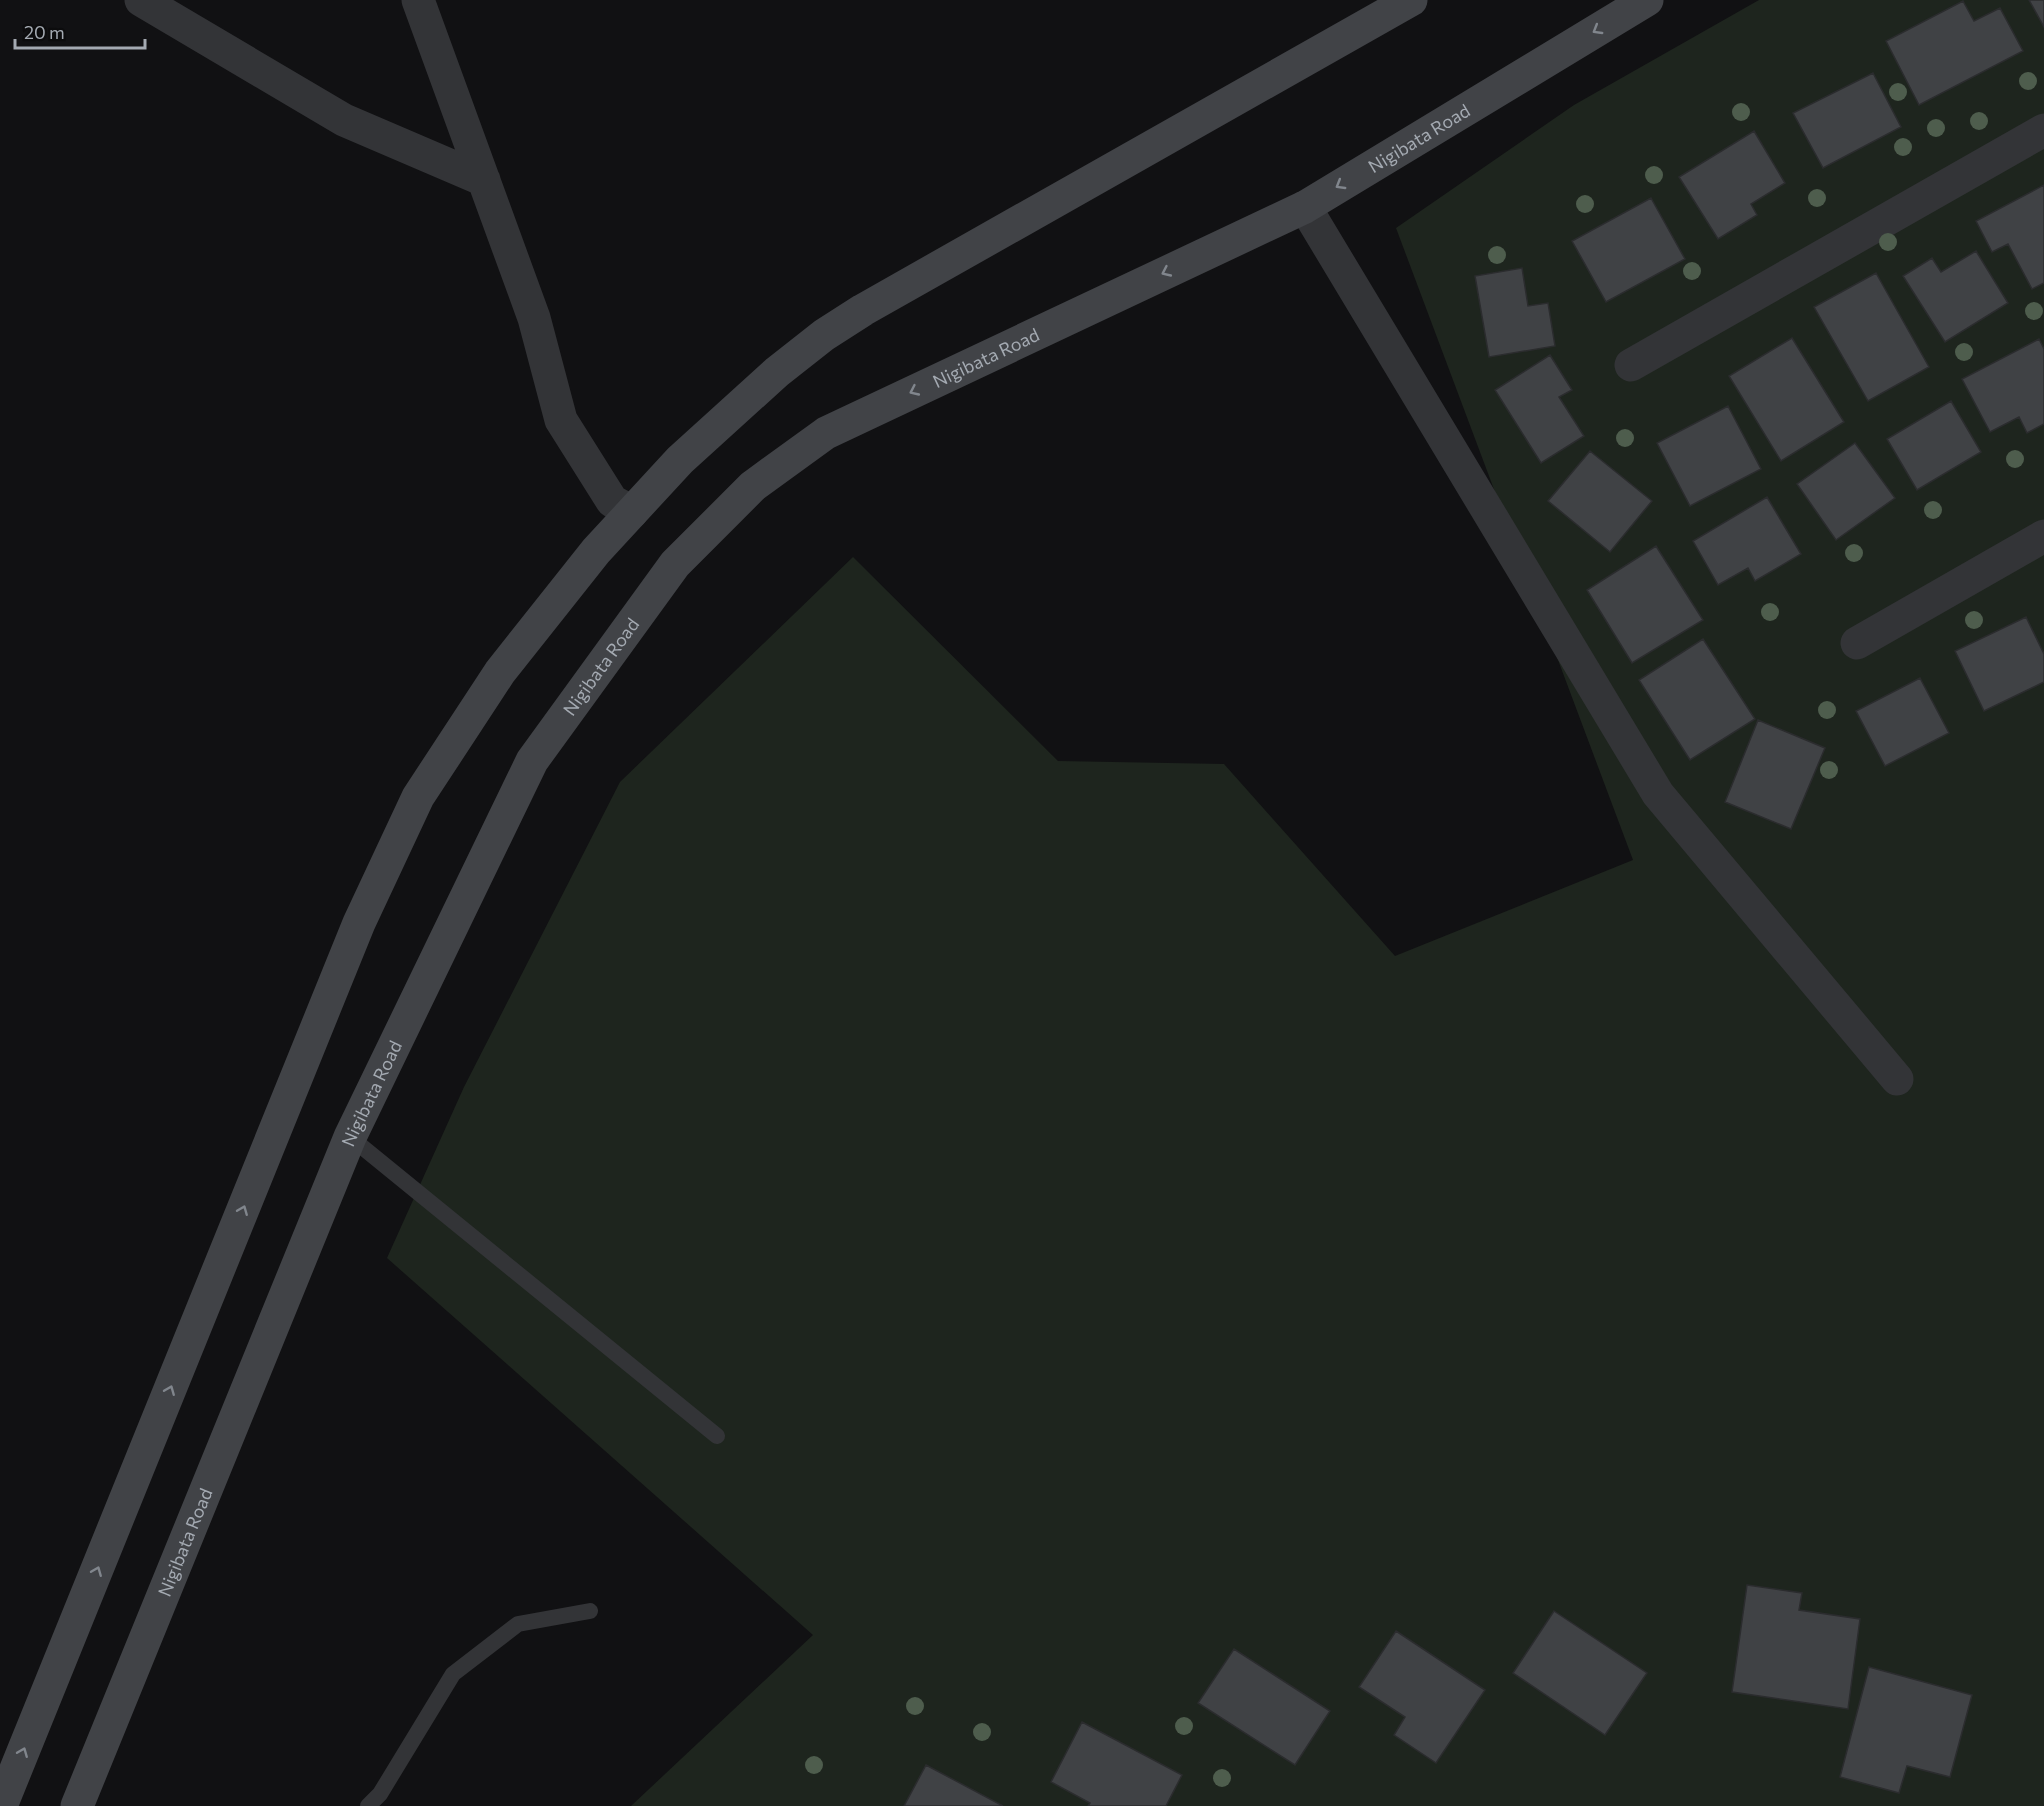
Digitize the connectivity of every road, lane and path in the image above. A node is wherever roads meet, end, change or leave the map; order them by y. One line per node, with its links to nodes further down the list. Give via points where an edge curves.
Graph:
1 (141, 0): 6 (street, via 344,120)
2 (418, 0): 6 (street)
3 (1411, 0): 9 (street, via 824,335 680,459)
4 (1647, 0): 7 (street, Nigibata Road, one-way to 7)
5 (2044, 130): 8 (street)
6 (484, 180): 9 (street, via 534,318 561,420 612,501)
7 (1305, 207): 12 (street, via 1658,794); 13 (street, Nigibata Road, one-way to 13, via 826,433 753,486 675,564 532,761)
8 (1631, 365)
9 (632, 512): 16 (street, one-way to 9, via 359,923 418,796 500,672)
10 (2044, 536): 11 (street)
11 (1857, 643)
12 (1897, 1079)
13 (350, 1137): 14 (lane); 17 (street, Nigibata Road)
14 (717, 1436)
15 (590, 1611): 18 (lane, via 518,1624 453,1674 380,1794)
16 (2, 1806)
17 (77, 1806)
18 (368, 1806)

